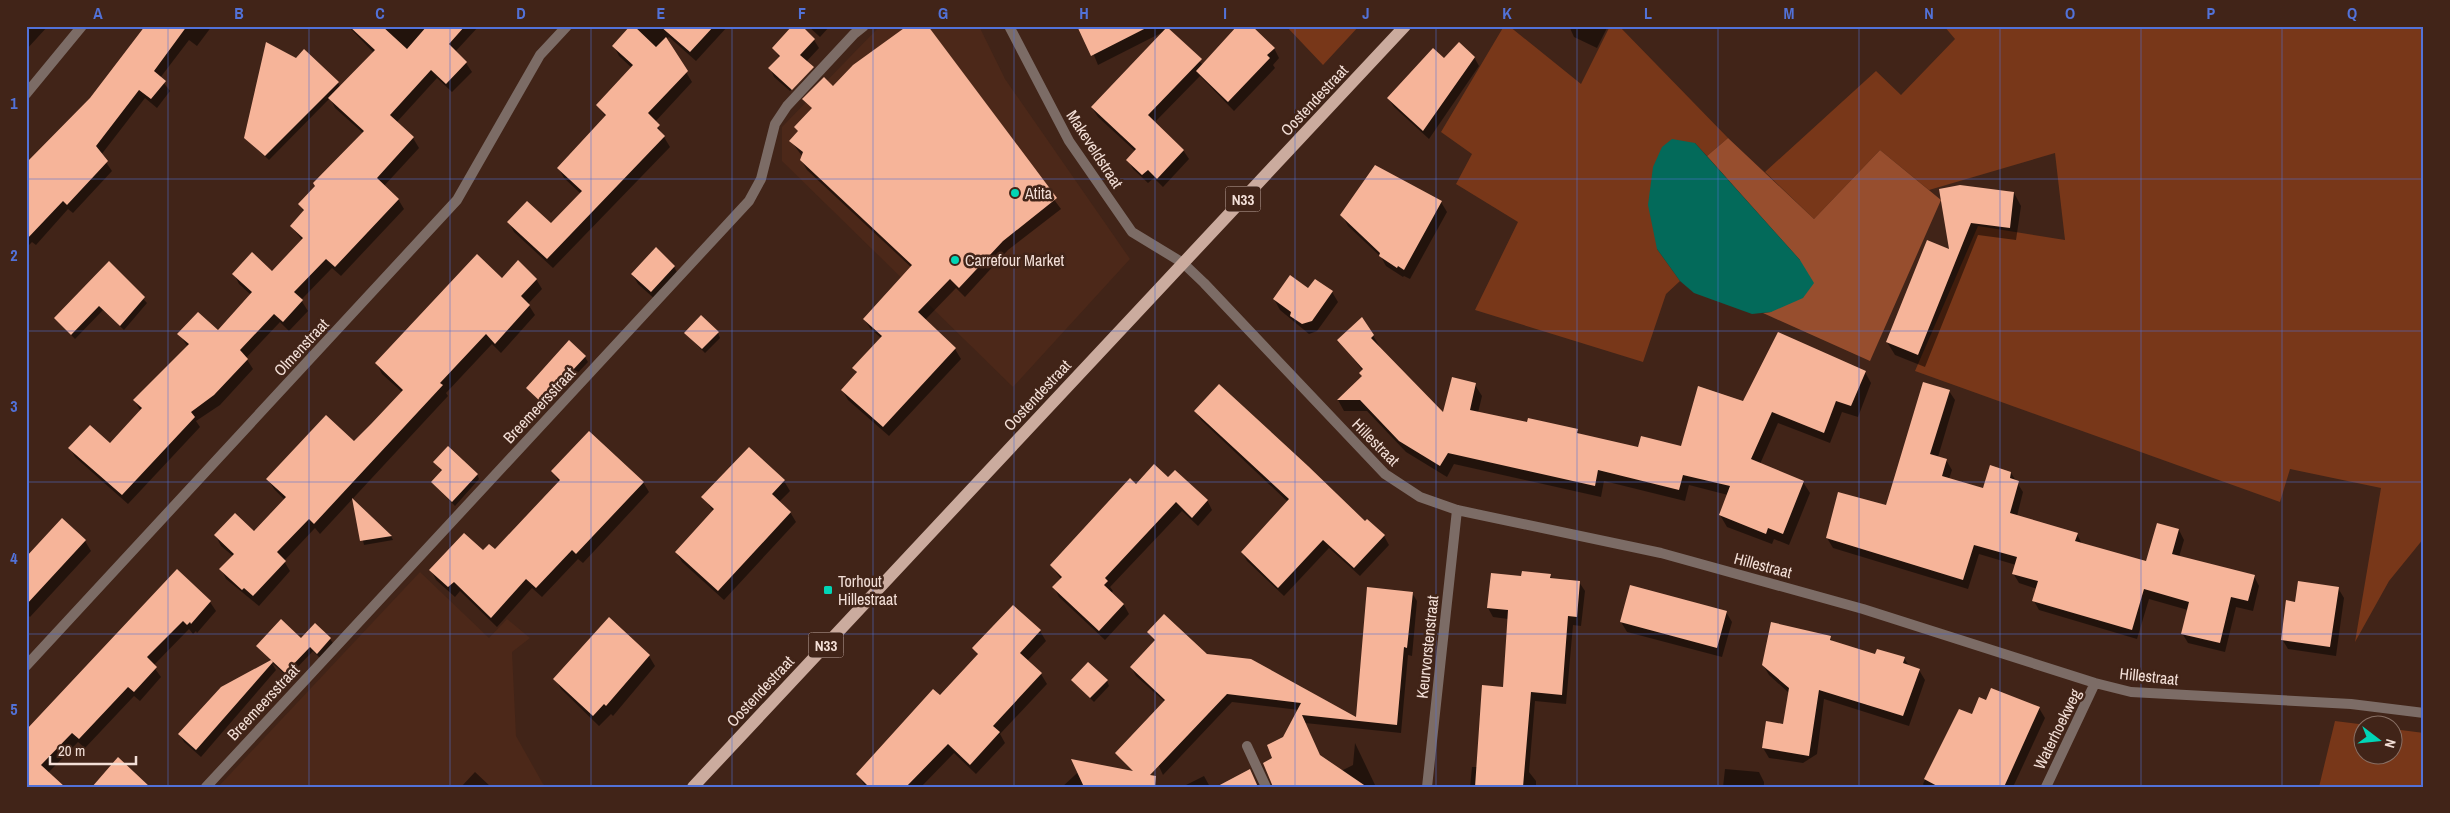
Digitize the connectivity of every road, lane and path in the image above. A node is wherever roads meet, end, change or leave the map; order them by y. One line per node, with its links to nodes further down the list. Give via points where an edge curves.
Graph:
1 (82, 26): 6 (street)
2 (567, 26): 9 (street, Olmenstraat, via 540,55 457,200)
3 (864, 26): 13 (street, Breemeersstraat, via 786,106 775,124 761,180 749,200)
4 (1009, 26): 7 (street, Makeveldstraat, via 1069,141 1132,232)
5 (1405, 26): 7 (main road, Oostendestraat / N33)
6 (26, 94)
7 (1183, 263): 8 (street, Hillestraat, via 1385,474 1420,497); 14 (main road, Oostendestraat / N33)
8 (1457, 510): 10 (street, Hillestraat, via 1661,553 1863,609); 16 (street, Keurvorstenstraat)
9 (26, 666)
10 (2095, 683): 11 (street, Hillestraat, via 2131,692 2351,704); 17 (street, Waterhoekweg)
11 (2424, 713)
12 (1247, 746): 15 (street)
13 (206, 787)
14 (693, 787)
15 (1266, 787)
16 (1427, 787)
17 (2046, 787)

